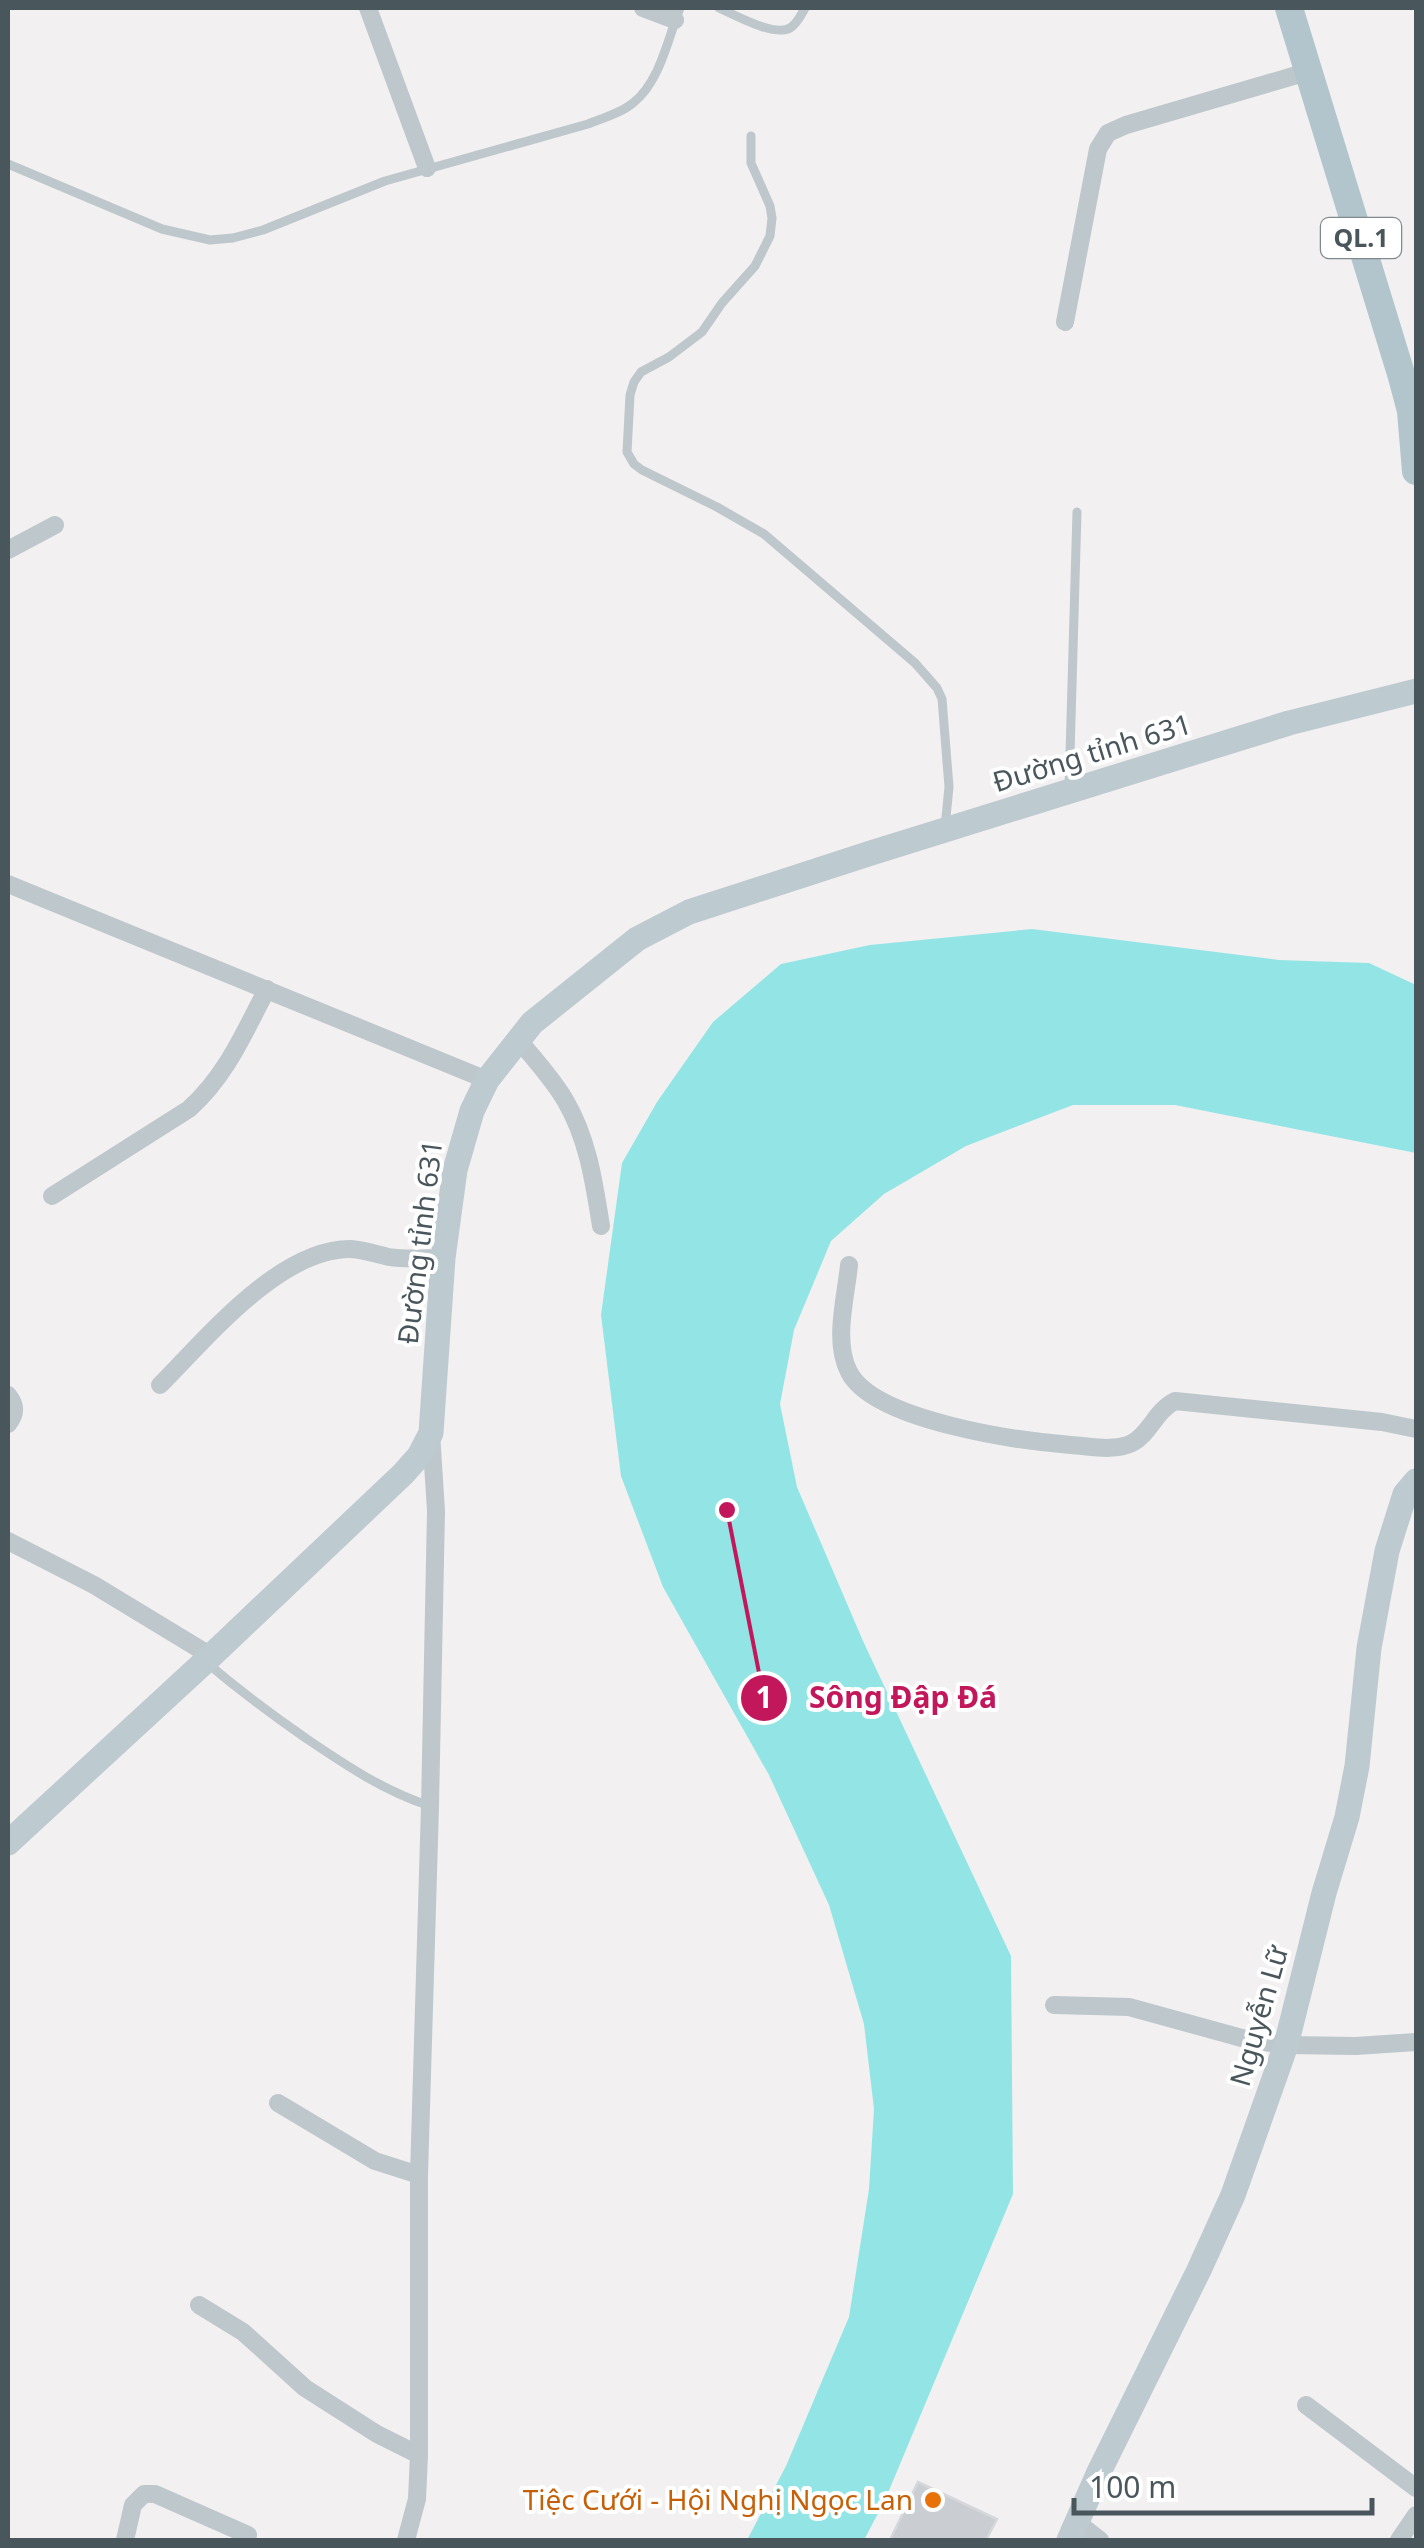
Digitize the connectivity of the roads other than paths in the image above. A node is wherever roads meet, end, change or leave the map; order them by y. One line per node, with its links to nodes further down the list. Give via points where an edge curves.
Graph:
1 (368, 8): 10 (street)
2 (644, 8): 6 (street)
3 (719, 8): 4 (lane, via 776,32 794,26)
4 (804, 8)
5 (1289, 8): 7 (main road, QL.1)
6 (677, 14): 10 (lane, via 657,68 634,103 588,124)
7 (1307, 72): 11 (street, via 1108,133 1098,149); 12 (main road, QL.1)
8 (751, 136): 20 (lane, via 752,163 770,206 770,236 755,266 702,332 640,372 630,395 627,452 642,470 764,534 937,688 949,787)
9 (8, 164): 10 (lane, via 162,230 210,240 263,230)
10 (427, 168)
11 (1065, 322)
12 (1392, 340): 13 (main road); 14 (main road, QL.1, via 1411,411)
13 (1416, 366)
14 (1416, 471)
15 (1078, 512): 19 (lane)
16 (55, 525): 17 (street)
17 (8, 550)
18 (1416, 691): 19 (main road, Đường tỉnh 631)
19 (1069, 792): 20 (main road, Đường tỉnh 631)
20 (944, 830): 23 (main road, Đường tỉnh 631, via 662,925)
21 (8, 884): 22 (street)
22 (266, 989): 24 (street); 25 (street, via 207,1093)
23 (518, 1038): 24 (main road, Đường tỉnh 631); 26 (street, via 578,1126)
24 (487, 1080): 27 (main road, Đường tỉnh 631, via 462,1139)
25 (52, 1196)
26 (601, 1226)
27 (442, 1258): 29 (street, via 349,1249 306,1261 245,1298); 33 (main road, Đường tỉnh 631)
28 (849, 1265): 32 (street, via 842,1337 848,1371 865,1392 964,1430 1030,1442 1122,1446 1142,1436 1176,1401)
29 (160, 1385)
30 (8, 1394): 31 (street, via 15,1407)
31 (8, 1424)
32 (1416, 1429)
33 (431, 1433): 36 (main road, via 403,1474); 37 (street, via 436,1511)
34 (1416, 1481): 41 (main road, Nguyễn Lữ, via 1386,1551 1357,1766)
35 (8, 1541): 36 (street, via 82,1578)
36 (208, 1658): 37 (lane, via 249,1699 358,1774); 38 (main road)
37 (430, 1806): 43 (street)
38 (8, 1843)
39 (1054, 2005): 41 (street, via 1128,2007)
40 (1416, 2042): 41 (street)
41 (1286, 2045): 49 (main road, Nguyễn Lữ, via 1233,2194)
42 (278, 2104): 43 (street, via 375,2162)
43 (418, 2175): 46 (street)
44 (200, 2305): 46 (street, via 243,2332 305,2388)
45 (1306, 2405): 47 (street)
46 (420, 2455): 52 (street)
47 (1416, 2488)
48 (1416, 2515): 54 (street)
49 (1074, 2532): 53 (street)
50 (248, 2536): 51 (street, via 144,2494 133,2504)
51 (125, 2540)
52 (406, 2540)
53 (1100, 2540)
54 (1398, 2540)

